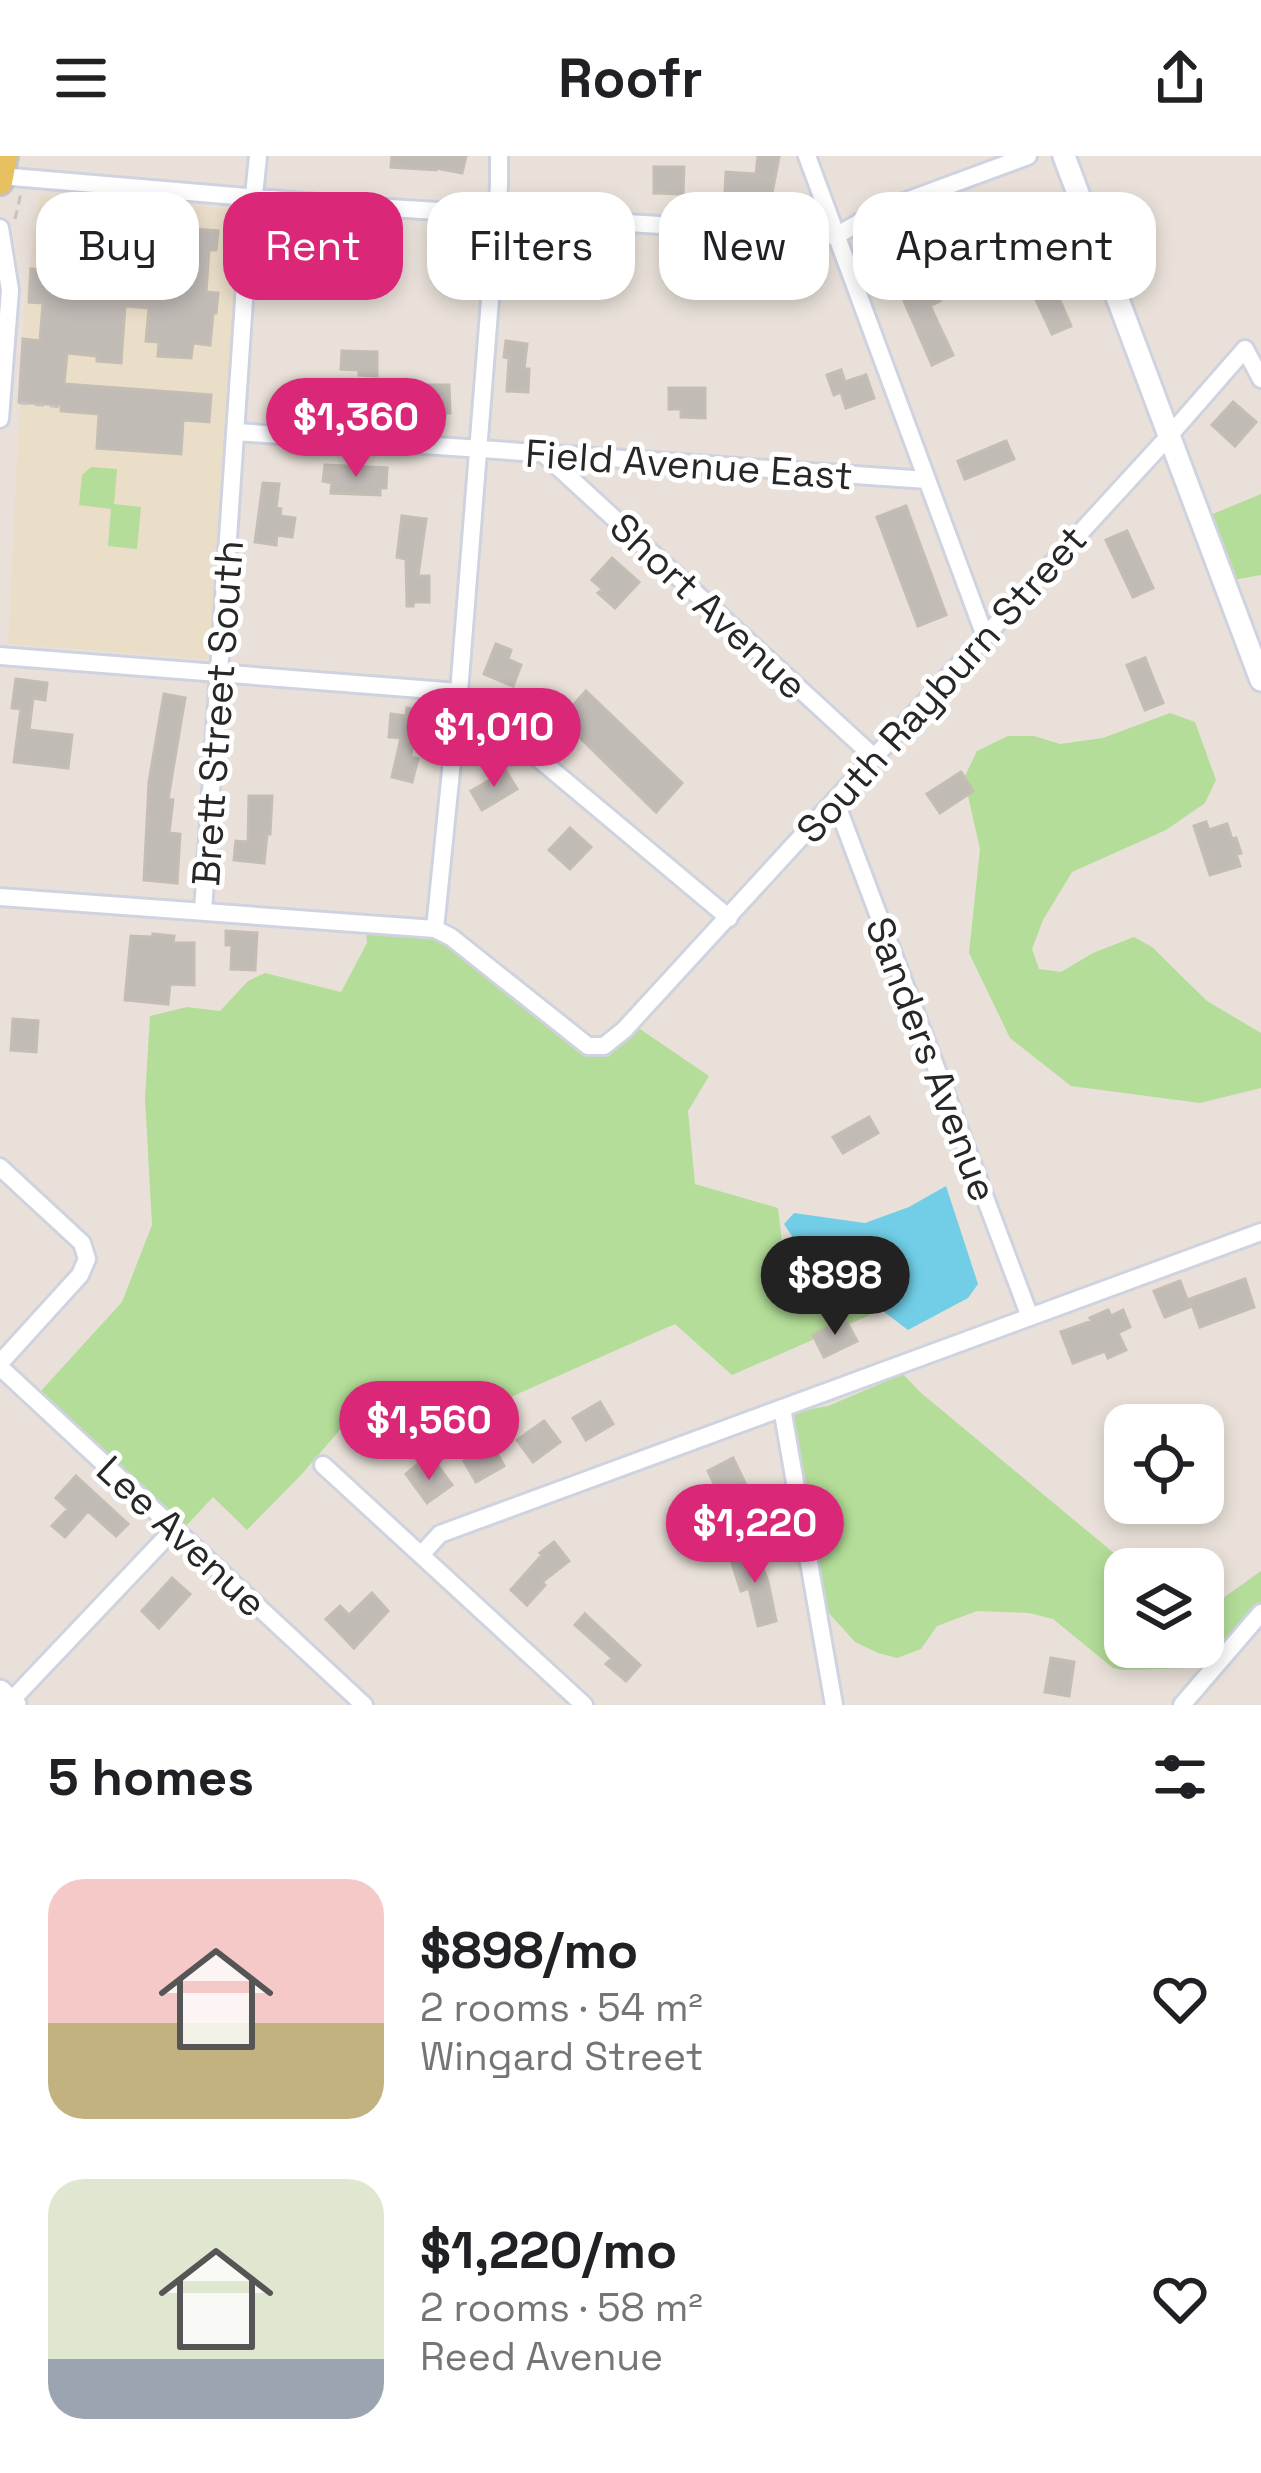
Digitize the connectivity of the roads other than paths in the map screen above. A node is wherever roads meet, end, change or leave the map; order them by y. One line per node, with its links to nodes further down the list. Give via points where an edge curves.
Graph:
1 (5, 156): 7 (main road)
2 (258, 156): 8 (street, Brett Street South)
3 (499, 156): 9 (street)
4 (807, 156): 13 (street)
5 (1028, 156): 13 (street, via 879,211)
6 (1064, 156): 19 (street)
7 (6, 178): 10 (street)
8 (254, 192)
9 (497, 192)
10 (223, 195)
11 (8, 223): 17 (street)
12 (635, 223): 13 (street)
13 (836, 236): 22 (street)
14 (246, 300): 18 (street, Brett Street South)
15 (489, 300): 20 (street)
16 (1261, 379): 19 (street, South Rayburn Street, via 1244,350)
17 (1, 410)
18 (236, 432): 20 (street, Field Avenue East); 25 (street, Brett Street South)
19 (1168, 436): 23 (street, South Rayburn Street); 26 (street)
20 (477, 449): 21 (street, Field Avenue East); 27 (street)
21 (544, 454): 22 (street, Field Avenue East); 28 (street, Short Avenue)
22 (927, 480): 23 (street)
23 (985, 636): 28 (street, South Rayburn Street)
24 (0, 656): 25 (street)
25 (220, 674): 27 (street); 31 (street, Brett Street South)
26 (1261, 680)
27 (459, 692): 32 (street); 33 (street)
28 (874, 758): 29 (street, South Rayburn Street)
29 (835, 800): 32 (street, South Rayburn Street); 36 (street, Sanders Avenue)
30 (0, 897): 31 (street)
31 (203, 911): 33 (street)
32 (729, 918): 33 (street, South Rayburn Street, via 604,1046 589,1046)
33 (435, 929)
34 (0, 1167): 37 (street, via 87,1255 80,1275)
35 (1261, 1232): 36 (street)
36 (1030, 1317): 38 (street)
37 (0, 1365): 40 (street, Lee Avenue)
38 (782, 1408): 41 (street, via 440,1534); 46 (street)
39 (322, 1465): 41 (street)
40 (174, 1529): 43 (street); 44 (street, Lee Avenue)
41 (421, 1555): 45 (street)
42 (1261, 1612): 47 (street)
43 (8, 1701)
44 (364, 1705)
45 (584, 1705)
46 (834, 1705)
47 (1182, 1705)

